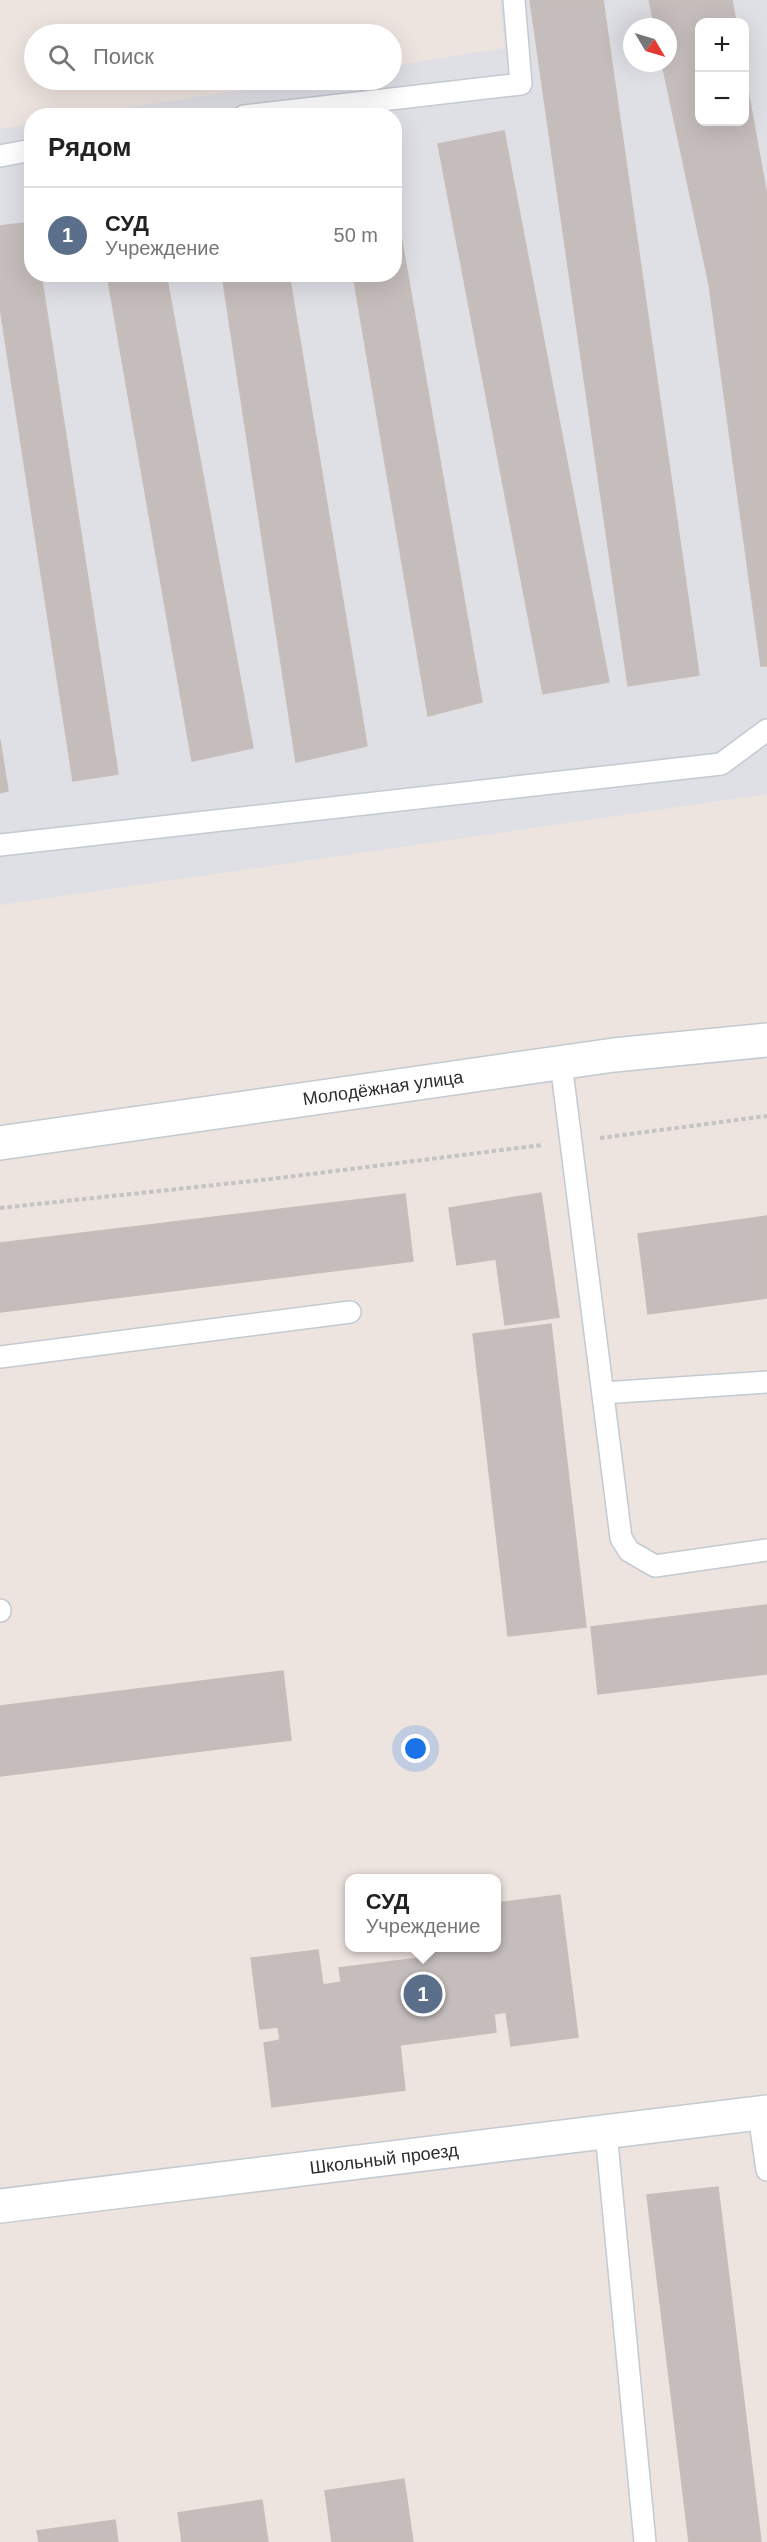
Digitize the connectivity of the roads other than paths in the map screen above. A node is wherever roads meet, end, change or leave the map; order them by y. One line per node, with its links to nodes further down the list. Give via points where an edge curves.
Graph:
1 (514, 0): 2 (lane, via 521,84)
2 (313, 108)
3 (24, 152): 4 (lane)
4 (0, 156)
5 (767, 730): 6 (lane, via 721,764)
6 (0, 845)
7 (767, 1040): 8 (street, Молодёжная улица)
8 (561, 1063): 9 (street, Молодёжная улица); 13 (lane)
9 (0, 1143)
10 (350, 1312): 11 (lane)
11 (0, 1357)
12 (767, 1382): 13 (lane)
13 (603, 1393): 14 (lane, via 621,1538 629,1551 655,1566)
14 (767, 1550)
15 (763, 2113): 16 (street, Школьный проезд); 17 (lane)
16 (606, 2132): 18 (street, Школьный проезд); 19 (lane)
17 (767, 2170)
18 (0, 2206)
19 (645, 2542)

